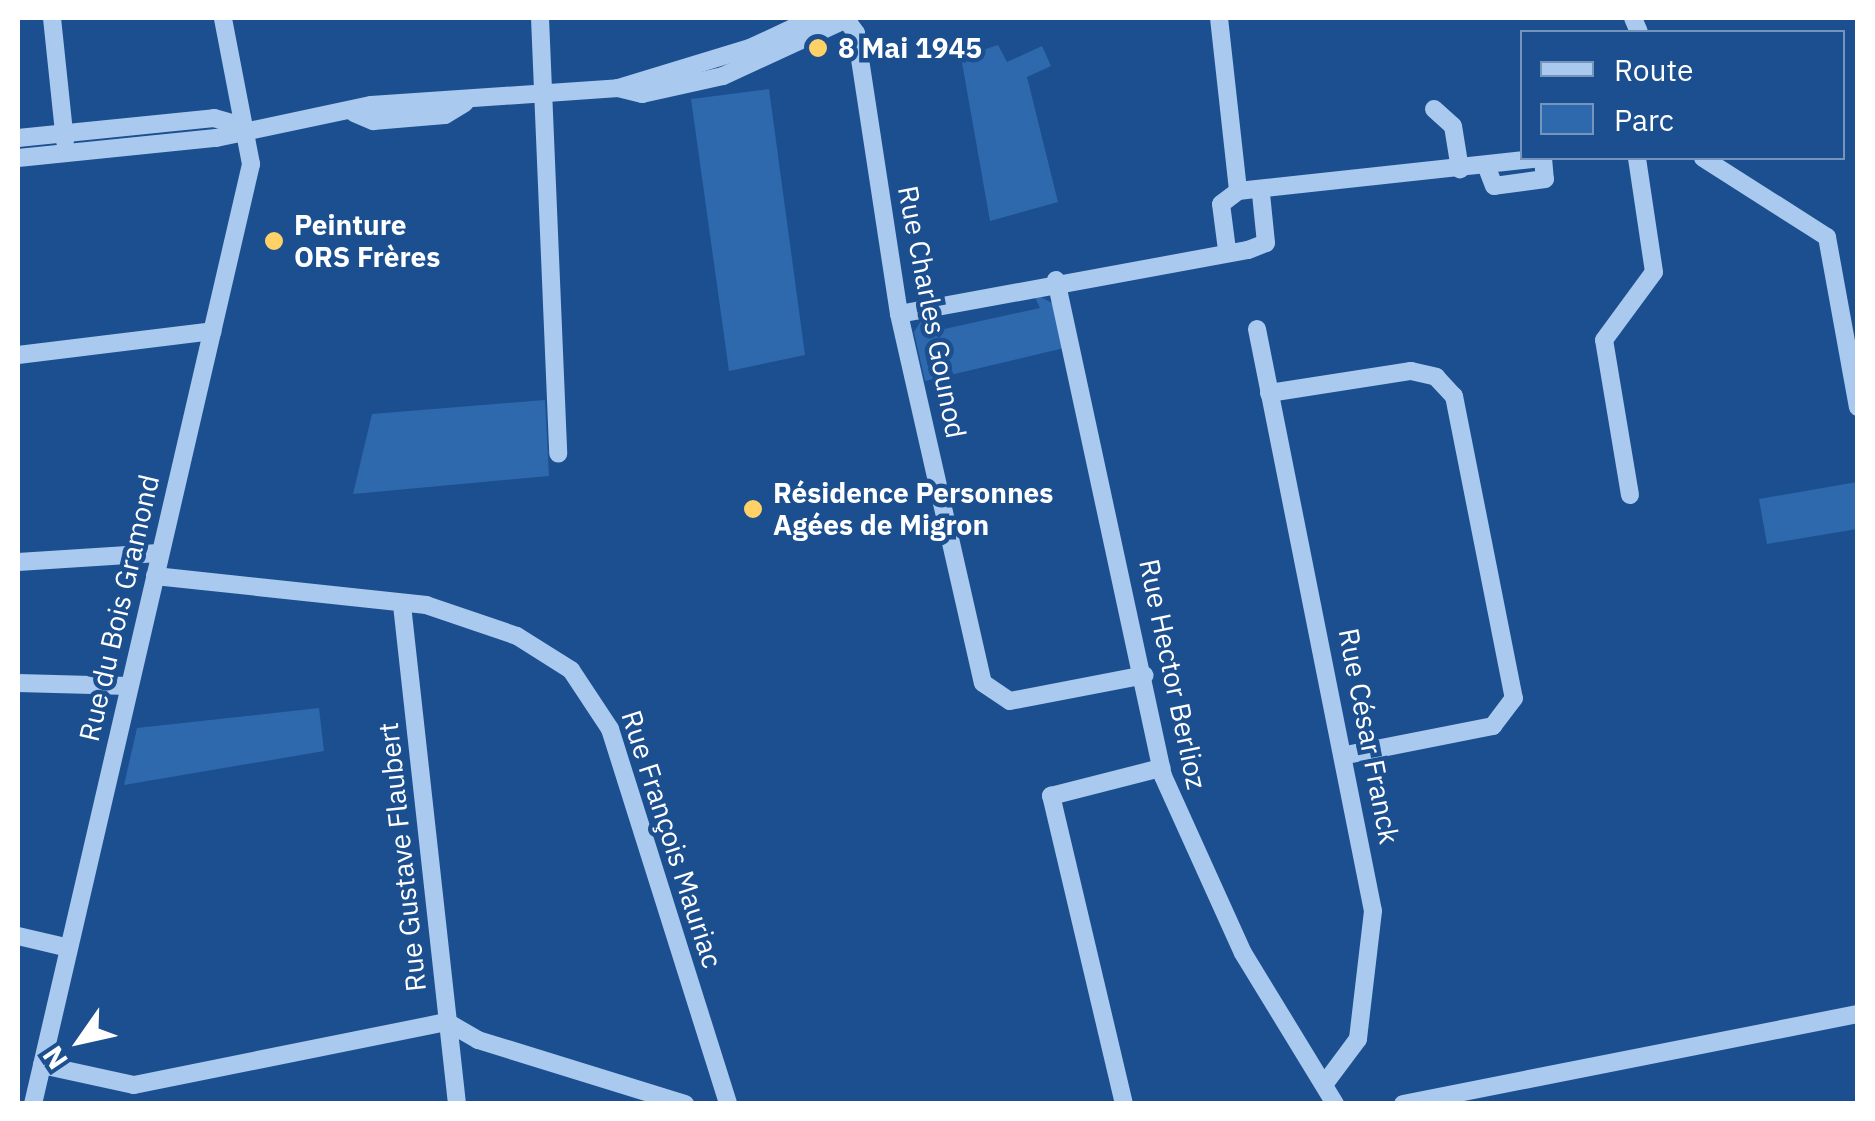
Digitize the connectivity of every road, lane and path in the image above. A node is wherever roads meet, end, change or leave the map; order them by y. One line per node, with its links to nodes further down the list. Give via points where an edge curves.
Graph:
1 (52, 18): 11 (street)
2 (223, 18): 10 (street, Rue du Bois Gramond)
3 (540, 18): 8 (street)
4 (814, 18): 7 (street, via 724,58)
5 (847, 18): 7 (street, via 723,76 642,94); 23 (street, Rue Charles Gounod)
6 (1220, 18): 19 (street)
7 (618, 88): 8 (street)
8 (539, 96): 10 (street, via 409,118 354,113); 29 (street)
9 (1434, 109): 18 (street, via 1454,126)
10 (242, 126): 11 (street, via 214,118); 13 (street, via 216,138); 25 (street, Rue du Bois Gramond, via 251,164)
11 (64, 133): 12 (street); 13 (street)
12 (18, 138)
13 (66, 153): 14 (street)
14 (18, 158)
15 (1637, 160): 30 (street, via 1654,272 1604,340)
16 (1705, 160): 28 (street, via 1826,237)
17 (1486, 165): 18 (street)
18 (1460, 169): 20 (street)
19 (1238, 191): 20 (street); 21 (street, via 1221,204)
20 (1261, 194): 21 (street, via 1266,243)
21 (1227, 250): 22 (street)
22 (1056, 280): 23 (street); 35 (street, Rue Hector Berlioz)
23 (899, 314): 35 (street, Rue Charles Gounod, via 988,692 1010,700)
24 (1257, 329): 27 (street, Rue César Franck)
25 (213, 331): 26 (street); 31 (street, Rue du Bois Gramond)
26 (18, 356)
27 (1269, 393): 38 (street, Rue César Franck); 38 (street, via 1411,371 1436,377 1454,396 1514,698 1492,726)
28 (1858, 407)
29 (558, 454)
30 (1630, 494)
31 (159, 552): 32 (street); 33 (street, Rue du Bois Gramond)
32 (18, 562)
33 (155, 576): 34 (street, Rue François Mauriac); 37 (street, Rue du Bois Gramond)
34 (402, 605): 43 (street, Rue Gustave Flaubert); 49 (street, Rue François Mauriac, via 517,636 594,697)
35 (1144, 676): 39 (street, Rue Hector Berlioz)
36 (18, 683): 37 (street)
37 (129, 686): 41 (street, Rue du Bois Gramond)
38 (1348, 755): 45 (street, Rue César Franck, via 1372,955 1358,1039)
39 (1161, 768): 45 (street, Rue Hector Berlioz, via 1242,952); 50 (street, via 1051,796)
40 (18, 936): 41 (street)
41 (69, 948): 44 (street, Rue du Bois Gramond)
42 (1858, 1014): 52 (street)
43 (447, 1022): 44 (street, via 134,1085); 47 (street, Rue Gustave Flaubert); 48 (street, via 478,1040)
44 (42, 1065): 46 (street, Rue du Bois Gramond)
45 (1326, 1082): 51 (street, Rue Hector Berlioz)
46 (33, 1104)
47 (457, 1104)
48 (684, 1104)
49 (728, 1104)
50 (1124, 1104)
51 (1335, 1104)
52 (1404, 1104)

